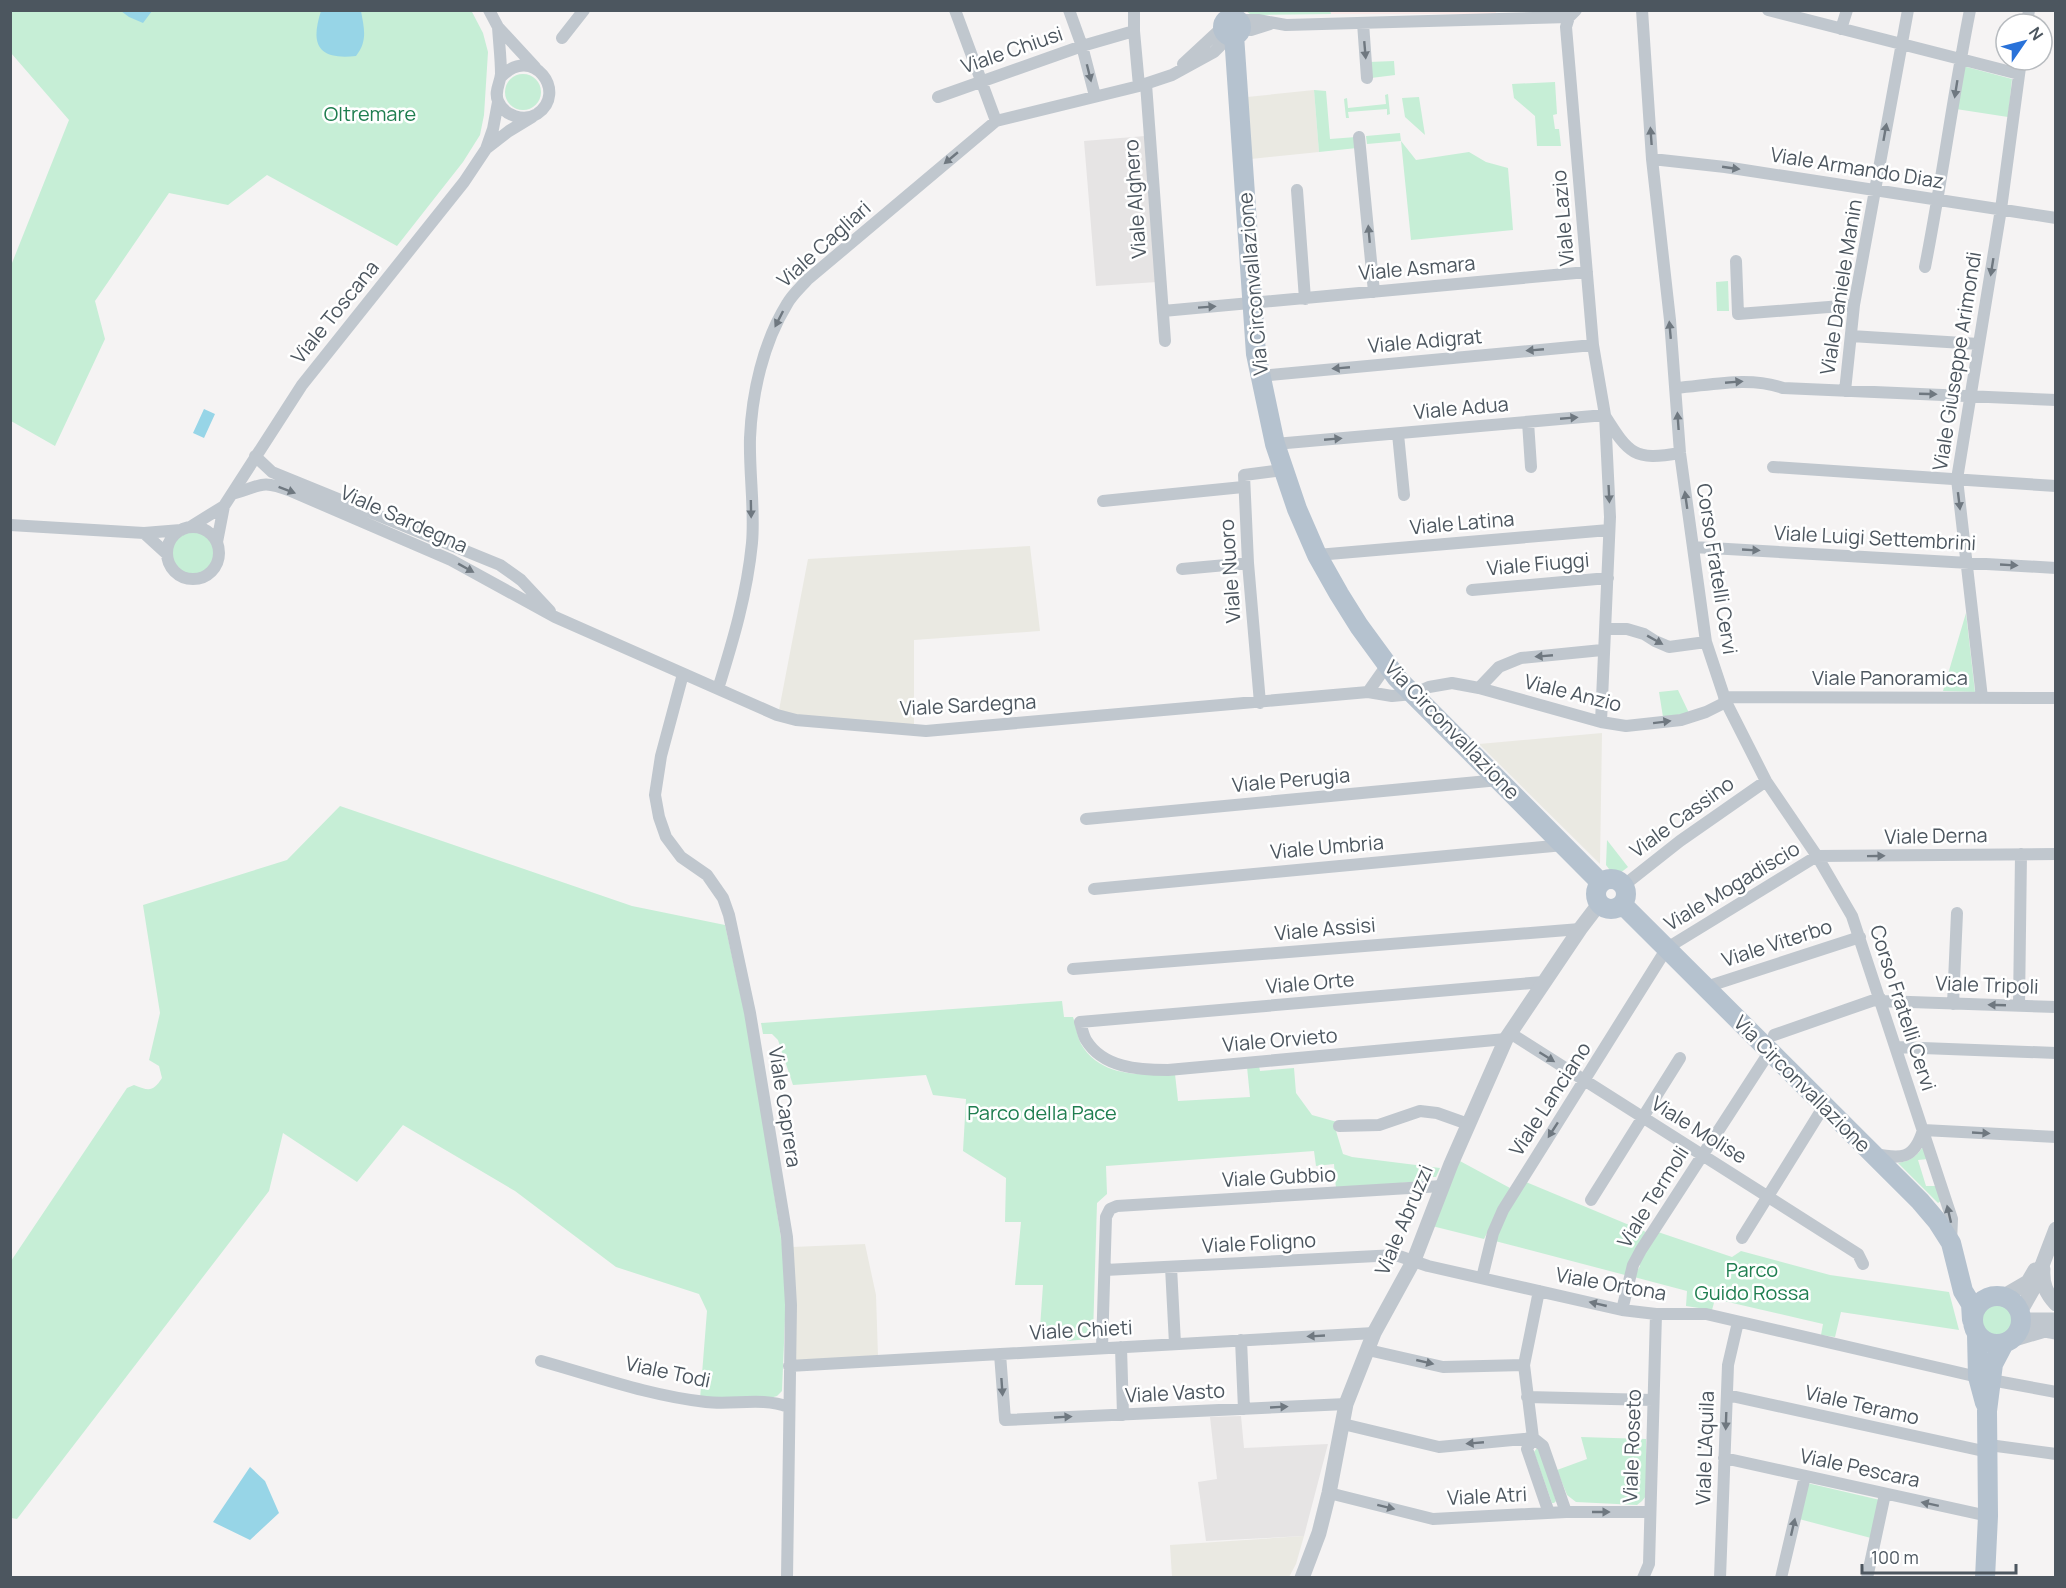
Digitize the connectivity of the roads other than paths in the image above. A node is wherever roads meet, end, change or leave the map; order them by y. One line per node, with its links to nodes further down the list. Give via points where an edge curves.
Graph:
1 (489, 10): 14 (street)
2 (584, 10): 17 (street)
3 (955, 10): 25 (street)
4 (1069, 10): 19 (street)
5 (1134, 10): 16 (street, Viale Alghero)
6 (1642, 10): 34 (street, Corso Fratelli Cervi, one-way to 6)
7 (1768, 10): 15 (street)
8 (1847, 10): 15 (street)
9 (1908, 10): 18 (street, Viale Daniele Manin)
10 (1970, 10): 20 (street)
11 (1572, 14): 12 (street); 42 (street, Viale Lazio, via 1566,27)
12 (1362, 23): 13 (street, via 1271,24 1251,30); 24 (street, one-way to 24)
13 (1233, 25): 26 (street, Viale Cagliari, via 1172,75); 45 (main road, Via Circonvallazione)
14 (498, 27): 21 (street); 23 (street)
15 (1841, 29): 18 (street)
16 (1134, 30): 19 (street, Viale Chiusi); 26 (street, Viale Alghero)
17 (562, 38)
18 (1901, 44): 20 (street); 36 (street, Viale Daniele Manin, one-way to 18)
19 (1082, 46): 25 (street, Viale Chiusi); 27 (street, one-way to 27)
20 (1960, 59): 22 (street); 37 (street, one-way to 37)
21 (537, 69): 23 (street, via 513,67); 30 (street, via 547,81 549,95)
22 (2019, 74): 38 (street, Viale Giuseppe Arimondi)
23 (501, 77): 29 (street, via 496,93)
24 (1367, 78)
25 (981, 81): 28 (street, Viale Chiusi); 31 (street)
26 (1142, 85): 27 (street, Viale Cagliari); 47 (street, Viale Alghero)
27 (1095, 96): 31 (street, Viale Cagliari)
28 (938, 97)
29 (498, 102): 30 (street, via 515,117); 33 (street, Viale Toscana)
30 (537, 114): 33 (street, Viale Toscana)
31 (996, 121): 94 (street, Viale Cagliari, one-way to 94, via 807,280 788,301 771,334 762,360 750,439 752,541 748,577)
32 (1359, 137): 43 (street, one-way to 32)
33 (486, 149): 62 (street, Viale Toscana, via 302,385)
34 (1652, 159): 36 (street, Viale Armando Diaz, one-way to 36); 53 (street, Corso Fratelli Cervi, one-way to 34)
35 (1297, 190): 44 (street)
36 (1875, 190): 37 (street, Viale Armando Diaz); 46 (street, Viale Daniele Manin)
37 (1938, 200): 38 (street, Viale Armando Diaz); 41 (street)
38 (2001, 209): 39 (street, Viale Armando Diaz); 50 (street, Viale Giuseppe Arimondi, one-way to 50)
39 (2055, 218)
40 (1736, 261): 46 (street, via 1738,314)
41 (1925, 267)
42 (1587, 272): 43 (street, Viale Asmara); 51 (street, Viale Lazio)
43 (1374, 292): 44 (street, Viale Asmara)
44 (1305, 299): 45 (street, Viale Asmara)
45 (1251, 304): 47 (street, one-way to 45); 52 (main road, Via Circonvallazione)
46 (1854, 305): 48 (street, Viale Daniele Manin)
47 (1163, 310): 49 (street, Viale Alghero)
48 (1851, 336): 50 (street); 54 (street, Viale Daniele Manin)
49 (1165, 341)
50 (1979, 344): 55 (street, Viale Giuseppe Arimondi)
51 (1593, 345): 52 (street, Viale Adigrat, one-way to 52); 57 (street, Viale Lazio)
52 (1260, 376): 60 (main road, Via Circonvallazione)
53 (1676, 388): 54 (street, one-way to 54, via 1754,381 1783,388); 61 (street, Corso Fratelli Cervi, one-way to 53)
54 (1845, 391): 55 (street, one-way to 55)
55 (1971, 396): 56 (street); 66 (street, Viale Giuseppe Arimondi)
56 (2055, 399)
57 (1605, 415): 58 (street, Viale Adua, one-way to 57); 61 (street, Viale Lazio, via 1630,450 1656,457); 75 (street, Viale Lazio, one-way to 75)
58 (1528, 422): 59 (street, Viale Adua); 63 (street, Viale Adua)
59 (1398, 434): 60 (street, Viale Adua, one-way to 59); 70 (street, Viale Adua)
60 (1275, 444): 65 (main road, Via Circonvallazione)
61 (1680, 453): 78 (street, Corso Fratelli Cervi, one-way to 61)
62 (255, 456): 69 (street, Viale Toscana); 87 (street, Viale Sardegna, via 272,472 500,565 522,580)
63 (1531, 467)
64 (1773, 467): 66 (street)
65 (1282, 470): 68 (street, via 1244,476); 80 (main road, Via Circonvallazione)
66 (1957, 479): 67 (street); 82 (street, Viale Giuseppe Arimondi, one-way to 82)
67 (2055, 486)
68 (1243, 487): 71 (street); 81 (street, Viale Nuoro)
69 (232, 494): 72 (street, Viale Toscana); 87 (street, Viale Sardegna, one-way to 87, via 270,483 451,560)
70 (1404, 495)
71 (1103, 501)
72 (224, 506): 74 (street, Viale Toscana); 77 (street, Viale Toscana)
73 (10, 525): 76 (street)
74 (185, 529): 76 (street); 77 (street, via 206,531); 79 (street, via 170,540)
75 (1609, 530): 80 (street, Viale Latina); 85 (street, Viale Lazio)
76 (144, 533): 79 (street)
77 (217, 543): 79 (street, via 219,556 214,569 203,578 180,576 168,563)
78 (1693, 547): 82 (street, Viale Luigi Settembrini, one-way to 82); 89 (street, Corso Fratelli Cervi)
79 (167, 554)
80 (1317, 555): 91 (main road, Via Circonvallazione)
81 (1248, 563): 84 (street); 100 (street, Viale Nuoro)
82 (1967, 563): 83 (street, Viale Luigi Settembrini, one-way to 83); 97 (street, Viale Giuseppe Arimondi)
83 (2055, 568)
84 (1182, 569)
85 (1608, 578): 86 (street, Viale Fiuggi); 88 (street, Viale Lazio)
86 (1472, 590)
87 (555, 617): 92 (street, Viale Sardegna)
88 (1606, 629): 89 (street, one-way to 89, via 1627,628 1669,647); 90 (street, Viale Lazio)
89 (1706, 642): 99 (street, Corso Fratelli Cervi)
90 (1602, 651): 93 (street, one-way to 93, via 1521,658 1499,667); 101 (street, Viale Lazio)
91 (1387, 665): 95 (street); 96 (main road, Via Circonvallazione)
92 (683, 674): 94 (street, Viale Sardegna); 172 (street, Viale Caprera, via 661,756 657,806 666,837 681,857 707,874 729,915 750,1013 787,1237)
93 (1479, 688): 96 (street, Viale Anzio, via 1452,683); 101 (street, Viale Anzio)
94 (718, 689): 100 (street, Viale Sardegna, via 796,720 926,731)
95 (1368, 692): 96 (street, Viale Sardegna); 100 (street, Viale Sardegna)
96 (1413, 694): 102 (main road, Via Circonvallazione)
97 (1982, 698): 98 (street, Viale Panoramica); 99 (street, Viale Panoramica)
98 (2055, 698)
99 (1725, 700): 101 (street, Viale Anzio, one-way to 99, via 1626,726 1681,720 1706,712); 103 (street, Corso Fratelli Cervi)
100 (1260, 703)
101 (1601, 722)
102 (1499, 780): 104 (street, Viale Perugia); 105 (main road, Via Circonvallazione)
103 (1766, 781): 108 (street, Corso Fratelli Cervi); 111 (street, Viale Cassino, via 1680,841)
104 (1086, 819)
105 (1564, 845): 109 (main road, Via Circonvallazione); 110 (street, Viale Umbria)
106 (2021, 854): 107 (street, Viale Derna); 108 (street, Viale Derna, one-way to 106); 122 (street)
107 (2055, 854)
108 (1817, 856): 115 (street, Corso Fratelli Cervi); 116 (street, Viale Mogadiscio)
109 (1601, 883): 111 (main road, via 1611,879 1620,882); 112 (main road, via 1596,896)
110 (1094, 889)
111 (1623, 895): 112 (main road, via 1614,909); 116 (main road, Via Circonvallazione)
112 (1601, 905): 114 (street, Viale Abruzzi)
113 (1957, 914): 121 (street)
114 (1580, 929): 117 (street, Viale Assisi); 118 (street, Viale Abruzzi)
115 (1860, 937): 119 (street, Viale Viterbo); 120 (street, Corso Fratelli Cervi)
116 (1667, 948): 119 (main road, Via Circonvallazione); 130 (street, Viale Lanciano)
117 (1073, 969)
118 (1543, 982): 124 (street, Viale Orte); 125 (street, Viale Abruzzi)
119 (1706, 987): 126 (main road, Via Circonvallazione)
120 (1880, 1000): 121 (street, Viale Tripoli); 126 (street); 127 (street, Corso Fratelli Cervi)
121 (1953, 1004): 122 (street, Viale Tripoli, one-way to 121)
122 (2019, 1006): 123 (street, Viale Tripoli)
123 (2055, 1007)
124 (1080, 1022): 125 (street, Viale Orvieto, via 1097,1053 1112,1062 1143,1070)
125 (1508, 1036): 130 (street, Viale Molise, one-way to 130); 133 (street, Viale Abruzzi)
126 (1772, 1043): 131 (main road, Via Circonvallazione); 138 (street, Viale Termoli)
127 (1896, 1047): 128 (street); 135 (street, Corso Fratelli Cervi)
128 (2055, 1053)
129 (1680, 1058): 132 (street)
130 (1584, 1080): 132 (street, Viale Molise); 151 (street, Viale Lanciano, one-way to 151, via 1503,1210)
131 (1824, 1106): 137 (main road, Via Circonvallazione); 140 (street)
132 (1643, 1117): 138 (street, Viale Molise); 141 (street)
133 (1468, 1124): 134 (street, via 1419,1111 1379,1125); 139 (street, Viale Abruzzi)
134 (1339, 1126)
135 (1923, 1130): 136 (street, one-way to 136); 137 (street, via 1912,1152 1902,1158); 144 (street, Corso Fratelli Cervi, one-way to 135, via 1952,1219)
136 (2055, 1137)
137 (1873, 1154): 144 (main road, Via Circonvallazione, via 1937,1221)
138 (1702, 1155): 140 (street, Viale Molise); 155 (street, Viale Termoli, via 1641,1250)
139 (1442, 1186): 146 (street, Viale Abruzzi); 149 (street, Viale Gubbio, via 1117,1206 1106,1217)
140 (1768, 1197): 143 (street); 147 (street, Viale Molise, via 1858,1254)
141 (1591, 1200)
142 (2055, 1229): 145 (street)
143 (1742, 1238)
144 (1951, 1243): 150 (main road, Via Circonvallazione)
145 (2044, 1254): 153 (street, via 2028,1282); 154 (street, via 2042,1280); 157 (street)
146 (1414, 1260): 148 (street, Viale Foligno, via 1396,1255); 151 (street, Viale Ortona); 162 (street, Viale Abruzzi)
147 (1863, 1264)
148 (1170, 1267): 149 (street, Viale Foligno); 165 (street)
149 (1105, 1270): 167 (street)
150 (1961, 1277): 153 (main road); 160 (main road, Via Circonvallazione)
151 (1482, 1278): 152 (street, Viale Ortona)
152 (1539, 1291): 155 (street, Viale Ortona, one-way to 152); 171 (street)
153 (1996, 1296): 157 (main road, via 2016,1305); 160 (main road, via 1976,1306)
154 (2055, 1304)
155 (1622, 1310): 156 (street, Viale Ortona)
156 (1656, 1314): 159 (street, Viale Ortona, via 1706,1314); 177 (street, Viale Roseto)
157 (2021, 1316): 158 (street); 164 (main road, via 2017,1334)
158 (2055, 1320)
159 (1738, 1322): 173 (street, Viale Ortona); 175 (street, Viale L'Aquila, via 1728,1365)
160 (1974, 1327): 164 (main road, via 1989,1344); 173 (main road, Via Circonvallazione)
161 (2055, 1332): 164 (street, via 2045,1330)
162 (1374, 1333): 163 (street, Viale Chieti, one-way to 163); 168 (street, Viale Abruzzi)
163 (1241, 1340): 165 (street, Viale Chieti); 180 (street)
164 (2008, 1341): 173 (main road)
165 (1175, 1344): 166 (street, Viale Chieti)
166 (1121, 1347): 167 (street, Viale Chieti); 181 (street)
167 (1102, 1348): 169 (street, Viale Chieti)
168 (1368, 1350): 171 (street, one-way to 171, via 1443,1366); 178 (street, Viale Abruzzi)
169 (1000, 1354): 172 (street, Viale Chieti); 181 (street, Viale Vasto, one-way to 181, via 1005,1420)
170 (541, 1361): 179 (street, Viale Todi, via 657,1393 707,1402 773,1401)
171 (1524, 1365): 176 (street)
172 (789, 1366): 179 (street, Viale Caprera)
173 (1984, 1379): 174 (street, Viale Ortona); 184 (main road, Via Circonvallazione)
174 (2055, 1392)
175 (1727, 1395): 184 (street, Viale Teramo); 186 (street, Viale L'Aquila, one-way to 186)
176 (1527, 1397): 177 (street); 183 (street)
177 (1653, 1400): 191 (street, Viale Roseto)
178 (1346, 1404): 180 (street, Viale Vasto, one-way to 178); 182 (street, Viale Abruzzi)
179 (788, 1407): 196 (street, Viale Caprera)
180 (1244, 1409): 181 (street, Viale Vasto)
181 (1123, 1414)
182 (1343, 1424): 183 (street, one-way to 182, via 1439,1447); 188 (street, Viale Abruzzi)
183 (1533, 1438): 190 (street, via 1543,1446); 192 (street, via 1527,1449)
184 (1988, 1448): 185 (street, Viale Teramo); 193 (main road, Via Circonvallazione)
185 (2055, 1454)
186 (1724, 1458): 187 (street, Viale Pescara); 200 (street, Viale L'Aquila)
187 (1805, 1476): 189 (street, Viale Pescara); 201 (street, one-way to 187)
188 (1329, 1493): 192 (street, Viale Atri, one-way to 192, via 1433,1519); 197 (street, Viale Abruzzi)
189 (1886, 1494): 193 (street, Viale Pescara, one-way to 189); 202 (street)
190 (1566, 1512): 191 (street, Viale Atri, one-way to 191); 192 (street, Viale Atri)
191 (1650, 1512): 194 (street, Viale Roseto)
192 (1549, 1513)
193 (1988, 1516): 195 (main road, Via Circonvallazione)
194 (1649, 1564): 198 (street, Viale Roseto); 199 (street)
195 (1986, 1577)
196 (787, 1578)
197 (1302, 1578)
198 (1643, 1578)
199 (1651, 1578)
200 (1720, 1578)
201 (1781, 1578)
202 (1867, 1578)

